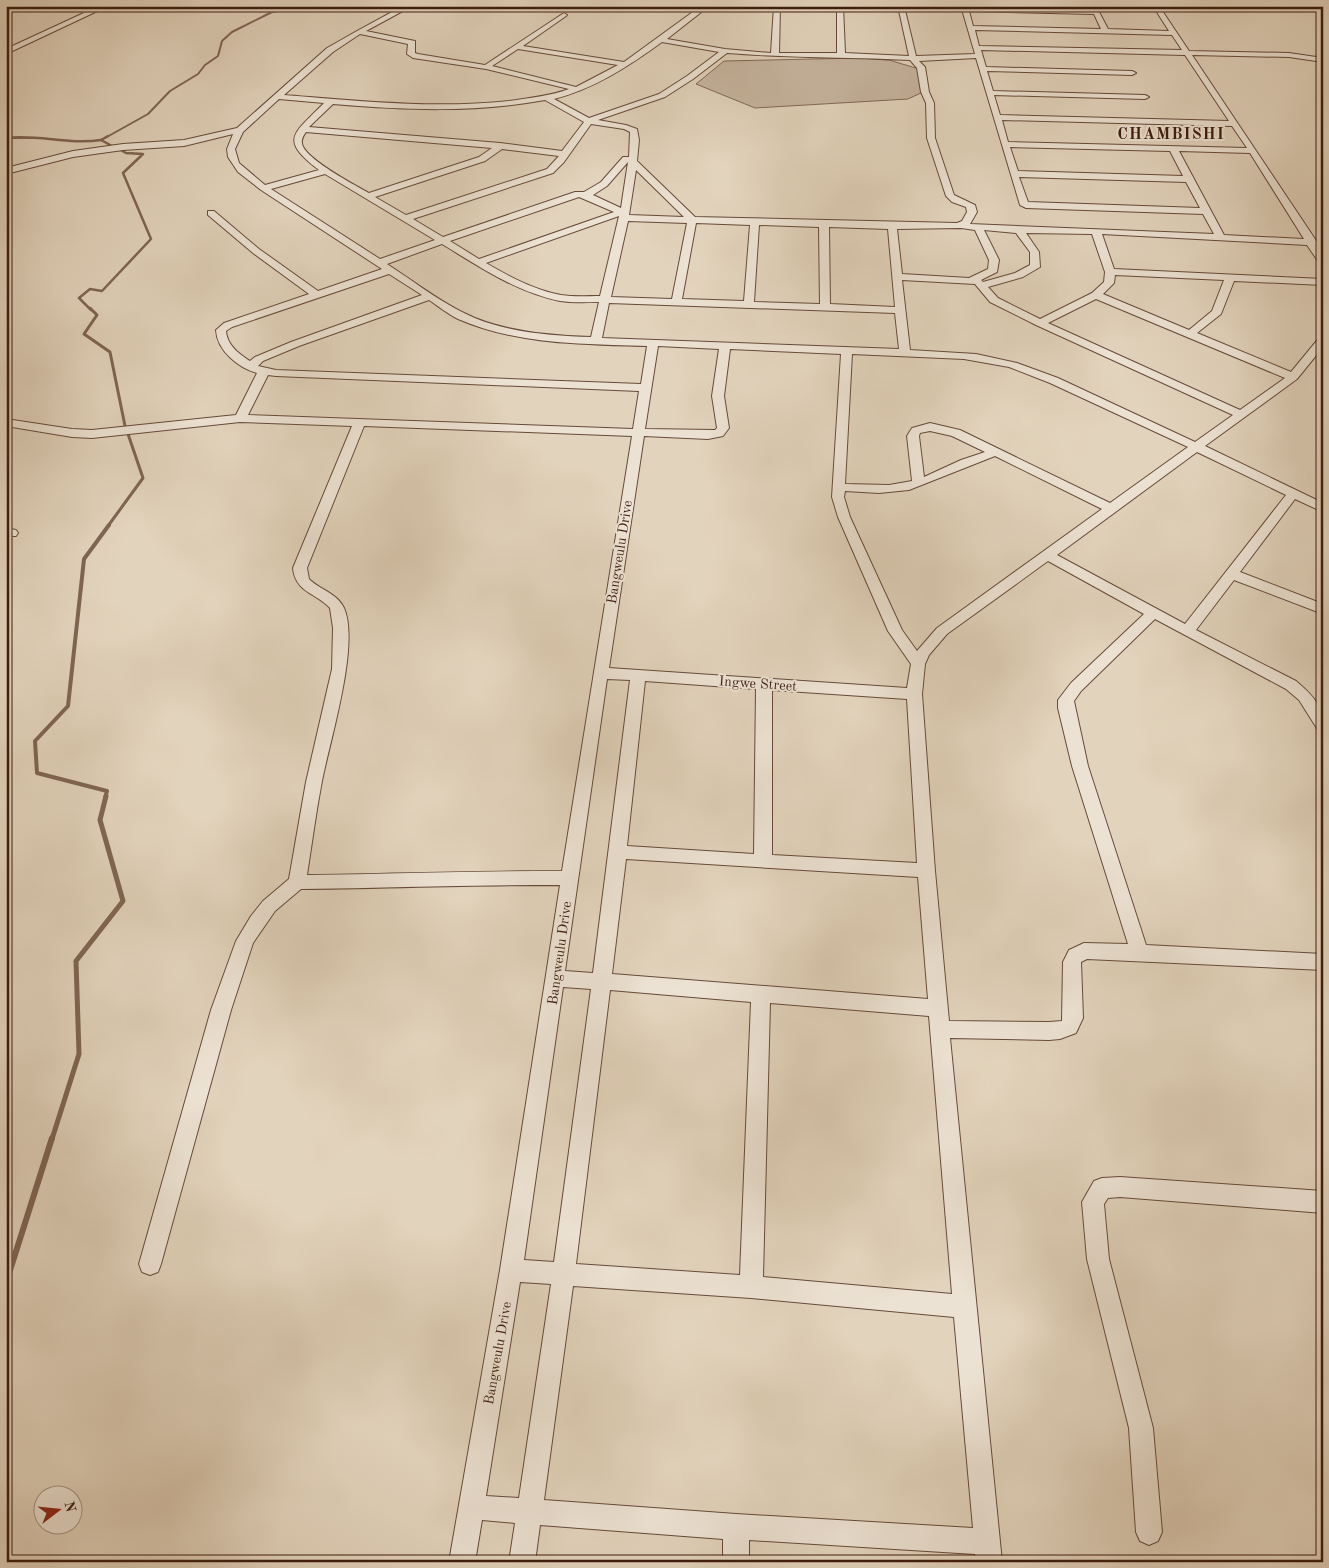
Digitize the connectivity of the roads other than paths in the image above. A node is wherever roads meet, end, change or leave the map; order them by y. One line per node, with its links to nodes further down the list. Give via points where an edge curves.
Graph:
1 (105, 6): 18 (street)
2 (409, 6): 13 (street)
3 (706, 6): 15 (street)
4 (777, 6): 21 (street)
5 (840, 6): 23 (street)
6 (901, 6): 25 (street)
7 (1156, 6): 14 (street)
8 (964, 8): 9 (street); 11 (street)
9 (1095, 9): 12 (street)
10 (564, 15): 16 (street)
11 (970, 28): 12 (street); 19 (street)
12 (1106, 31): 14 (street)
13 (359, 32): 29 (street, via 412,43 411,54 416,56); 35 (street, via 330,50)
14 (1173, 33): 20 (street)
15 (660, 40): 17 (street); 28 (street)
16 (518, 47): 28 (street); 29 (street)
17 (725, 51): 21 (street); 42 (street, via 664,95)
18 (6, 52)
19 (977, 52): 25 (street); 27 (street); 30 (street)
20 (1187, 53): 24 (street); 27 (street); 44 (street)
21 (775, 55): 23 (street)
22 (1323, 55): 24 (street)
23 (841, 56): 25 (street)
24 (1304, 56): 26 (street)
25 (913, 59): 68 (street, via 921,67 930,103 930,138 950,196 972,208)
26 (1323, 60)
27 (1126, 62): 30 (street); 31 (street)
28 (624, 64): 32 (street)
29 (486, 67): 32 (street)
30 (982, 69): 34 (street)
31 (1136, 81)
32 (578, 89): 37 (street)
33 (1140, 89): 36 (street)
34 (989, 93): 36 (street); 41 (street)
35 (277, 97): 38 (street); 46 (street)
36 (1145, 97): 39 (street)
37 (547, 98): 38 (street, via 454,108); 42 (street)
38 (331, 101): 45 (street)
39 (1149, 106)
40 (1154, 114): 43 (street)
41 (997, 117): 43 (street); 47 (street)
42 (588, 121): 51 (street); 52 (street, via 634,131 636,140)
43 (1158, 122): 44 (street)
44 (1235, 124): 50 (street)
45 (303, 129): 48 (street); 54 (street, via 298,146)
46 (240, 130): 53 (street, via 184,143 73,154); 57 (street, via 231,151 235,164)
47 (1006, 144): 49 (street); 55 (street)
48 (500, 146): 51 (street); 59 (street, via 482,159)
49 (1173, 149): 50 (street); 56 (street)
50 (1253, 151): 74 (street)
51 (565, 154): 63 (street, via 550,170)
52 (629, 160): 58 (street, via 604,184); 62 (street); 64 (street)
53 (6, 171)
54 (326, 171): 57 (street); 59 (street)
55 (1015, 174): 56 (street); 60 (street, via 1026,205)
56 (1190, 179): 60 (street)
57 (264, 188): 77 (street)
58 (586, 194): 62 (street); 73 (street)
59 (368, 196): 63 (street)
60 (1207, 211): 72 (street)
61 (211, 213): 85 (street, via 256,251)
62 (624, 214): 64 (street); 75 (street); 88 (street)
63 (404, 219): 73 (street)
64 (692, 220): 65 (street); 89 (street)
65 (755, 222): 66 (street); 90 (street)
66 (824, 223): 67 (street); 91 (street)
67 (892, 226): 68 (street); 80 (street)
68 (964, 226): 69 (street)
69 (978, 227): 70 (street); 82 (street, via 994,260 993,270)
70 (1020, 230): 71 (street); 84 (street, via 1034,250 1035,267)
71 (1096, 232): 72 (street); 79 (street)
72 (1221, 238): 74 (street)
73 (441, 241): 75 (street); 77 (street)
74 (1312, 242): 76 (street)
75 (479, 262): 88 (street, via 511,282 537,292 562,298)
76 (1323, 262)
77 (379, 263): 78 (street)
78 (390, 270): 85 (street); 87 (street)
79 (1110, 272): 81 (street); 86 (street, via 1109,282)
80 (896, 277): 82 (street); 92 (street)
81 (1230, 279): 83 (street); 94 (street, via 1217,312)
82 (972, 280): 84 (street)
83 (1323, 282)
84 (982, 285): 93 (street, via 994,300)
85 (316, 294): 101 (street, via 223,327 220,334 230,350)
86 (1096, 295): 93 (street); 94 (street)
87 (430, 296): 96 (street, via 461,316 492,328 551,339); 101 (street, via 295,344)
88 (604, 300): 89 (street); 96 (street)
89 (676, 303): 90 (street)
90 (749, 306): 91 (street)
91 (825, 308): 92 (street)
92 (900, 310): 100 (street)
93 (1040, 323): 105 (street)
94 (1190, 334): 103 (street)
95 (1323, 340): 103 (street)
96 (596, 341): 97 (street)
97 (652, 344): 98 (street); 104 (street, Bangweulu Drive)
98 (725, 346): 99 (street); 109 (street, via 718,396 724,428 708,435)
99 (847, 351): 100 (street); 113 (street)
100 (904, 353): 110 (street, via 980,358 1020,367)
101 (250, 366): 102 (street)
102 (264, 371): 104 (street); 106 (street)
103 (1294, 377): 105 (street)
104 (645, 388): 109 (street, Bangweulu Drive)
105 (1242, 416): 110 (street)
106 (240, 418): 107 (street, via 92,434); 108 (street)
107 (6, 422)
108 (359, 423): 109 (street); 132 (street, via 300,568 305,585 336,607 340,654)
109 (638, 432): 123 (street, Bangweulu Drive)
110 (1198, 446): 114 (street); 115 (street)
111 (994, 453): 112 (street, via 974,458); 112 (street, via 956,432 922,428 913,436); 115 (street)
112 (918, 483): 113 (street, via 896,488)
113 (838, 487): 122 (street, via 844,517 895,631)
114 (1293, 494): 116 (street); 118 (street)
115 (1110, 508): 117 (street)
116 (1323, 508)
117 (1049, 556): 120 (street); 122 (street, via 942,631)
118 (1231, 574): 119 (street); 121 (street)
119 (1323, 609)
120 (1153, 613): 121 (street); 133 (street, via 1066,700 1080,766)
121 (1187, 631): 127 (street, via 1291,684 1304,696)
122 (918, 664): 126 (street)
123 (601, 673): 124 (street, Ingwe Street); 131 (street, Bangweulu Drive)
124 (638, 676): 125 (street, Ingwe Street); 128 (street)
125 (764, 683): 126 (street, Ingwe Street); 129 (street)
126 (914, 694): 130 (street)
127 (1323, 726)
128 (618, 852): 129 (street); 136 (street)
129 (763, 861): 130 (street)
130 (926, 871): 138 (street)
131 (570, 878): 132 (street); 135 (street, Bangweulu Drive)
132 (297, 882): 141 (street, via 269,906 245,941 221,1010)
133 (1138, 951): 134 (street); 139 (street, via 1089,950 1075,956 1072,962 1073,1018 1069,1027 1060,1030)
134 (1323, 962)
135 (556, 978): 136 (street); 142 (street, Bangweulu Drive)
136 (601, 982): 137 (street); 143 (street)
137 (761, 994): 138 (street); 144 (street)
138 (937, 1008): 139 (street)
139 (940, 1028): 145 (street)
140 (1323, 1203): 149 (street, via 1120,1187 1102,1188 1093,1202 1098,1259 1141,1428)
141 (150, 1264)
142 (511, 1270): 143 (street); 146 (street, Bangweulu Drive)
143 (564, 1274): 144 (street); 147 (street)
144 (751, 1287): 145 (street)
145 (964, 1307): 150 (street)
146 (471, 1507): 147 (street); 151 (street, Bangweulu Drive)
147 (529, 1511): 148 (street); 152 (street)
148 (736, 1527): 150 (street); 153 (street)
149 (1149, 1532)
150 (988, 1552)
151 (462, 1562)
152 (522, 1562)
153 (736, 1562)

